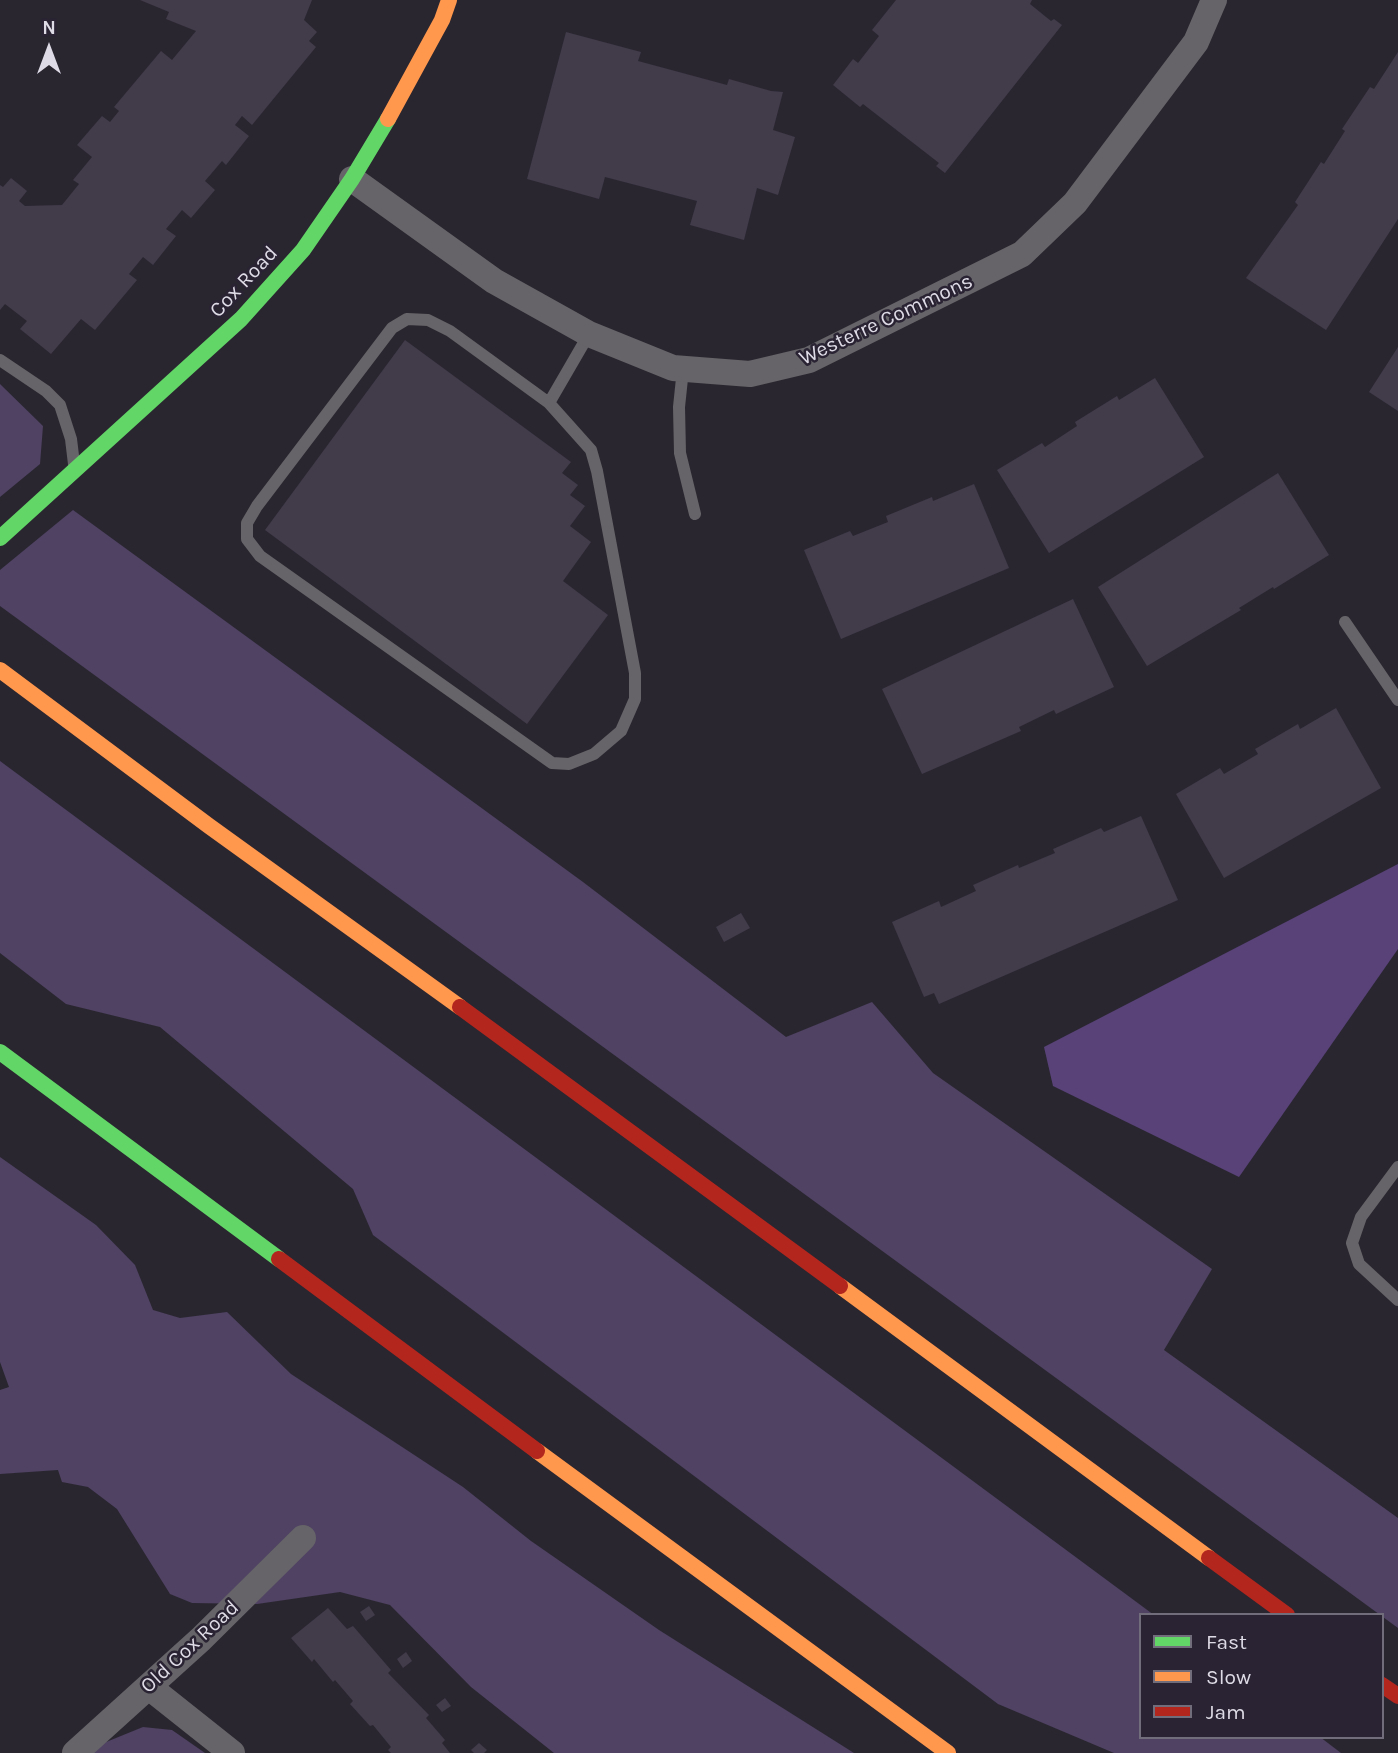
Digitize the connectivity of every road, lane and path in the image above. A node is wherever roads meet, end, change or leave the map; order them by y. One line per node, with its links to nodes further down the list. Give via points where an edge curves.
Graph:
1 (449, 0): 3 (main road, Cox Road, via 396,106)
2 (1214, 0): 6 (street, Westerre Commons, via 1196,42 1075,203 1022,254 809,360 750,374)
3 (352, 179): 4 (street, Westerre Commons, via 494,281); 8 (main road, Cox Road, via 303,250 241,319)
4 (589, 334): 6 (street, Westerre Commons); 7 (lane)
5 (0, 360): 8 (lane, via 60,405 71,439)
6 (683, 369): 9 (lane, via 680,453)
7 (549, 404): 7 (lane, via 450,331 428,320 407,318 392,328 257,506 247,523 247,539 260,556 552,762 569,764 594,754 621,731 635,699 635,673 591,450)
8 (74, 470): 10 (main road, Cox Road)
9 (695, 514)
10 (0, 538)
11 (1345, 622): 13 (lane)
12 (0, 670): 18 (main road)
13 (1398, 700)
14 (0, 1052): 22 (main road)
15 (1398, 1167): 16 (lane, via 1361,1217 1352,1243 1359,1264)
16 (1398, 1300)
17 (303, 1538): 19 (street, Old Cox Road)
18 (1284, 1613)
19 (149, 1686): 20 (street, Old Cox Road); 21 (street)
20 (75, 1753)
21 (232, 1753)
22 (948, 1753)

